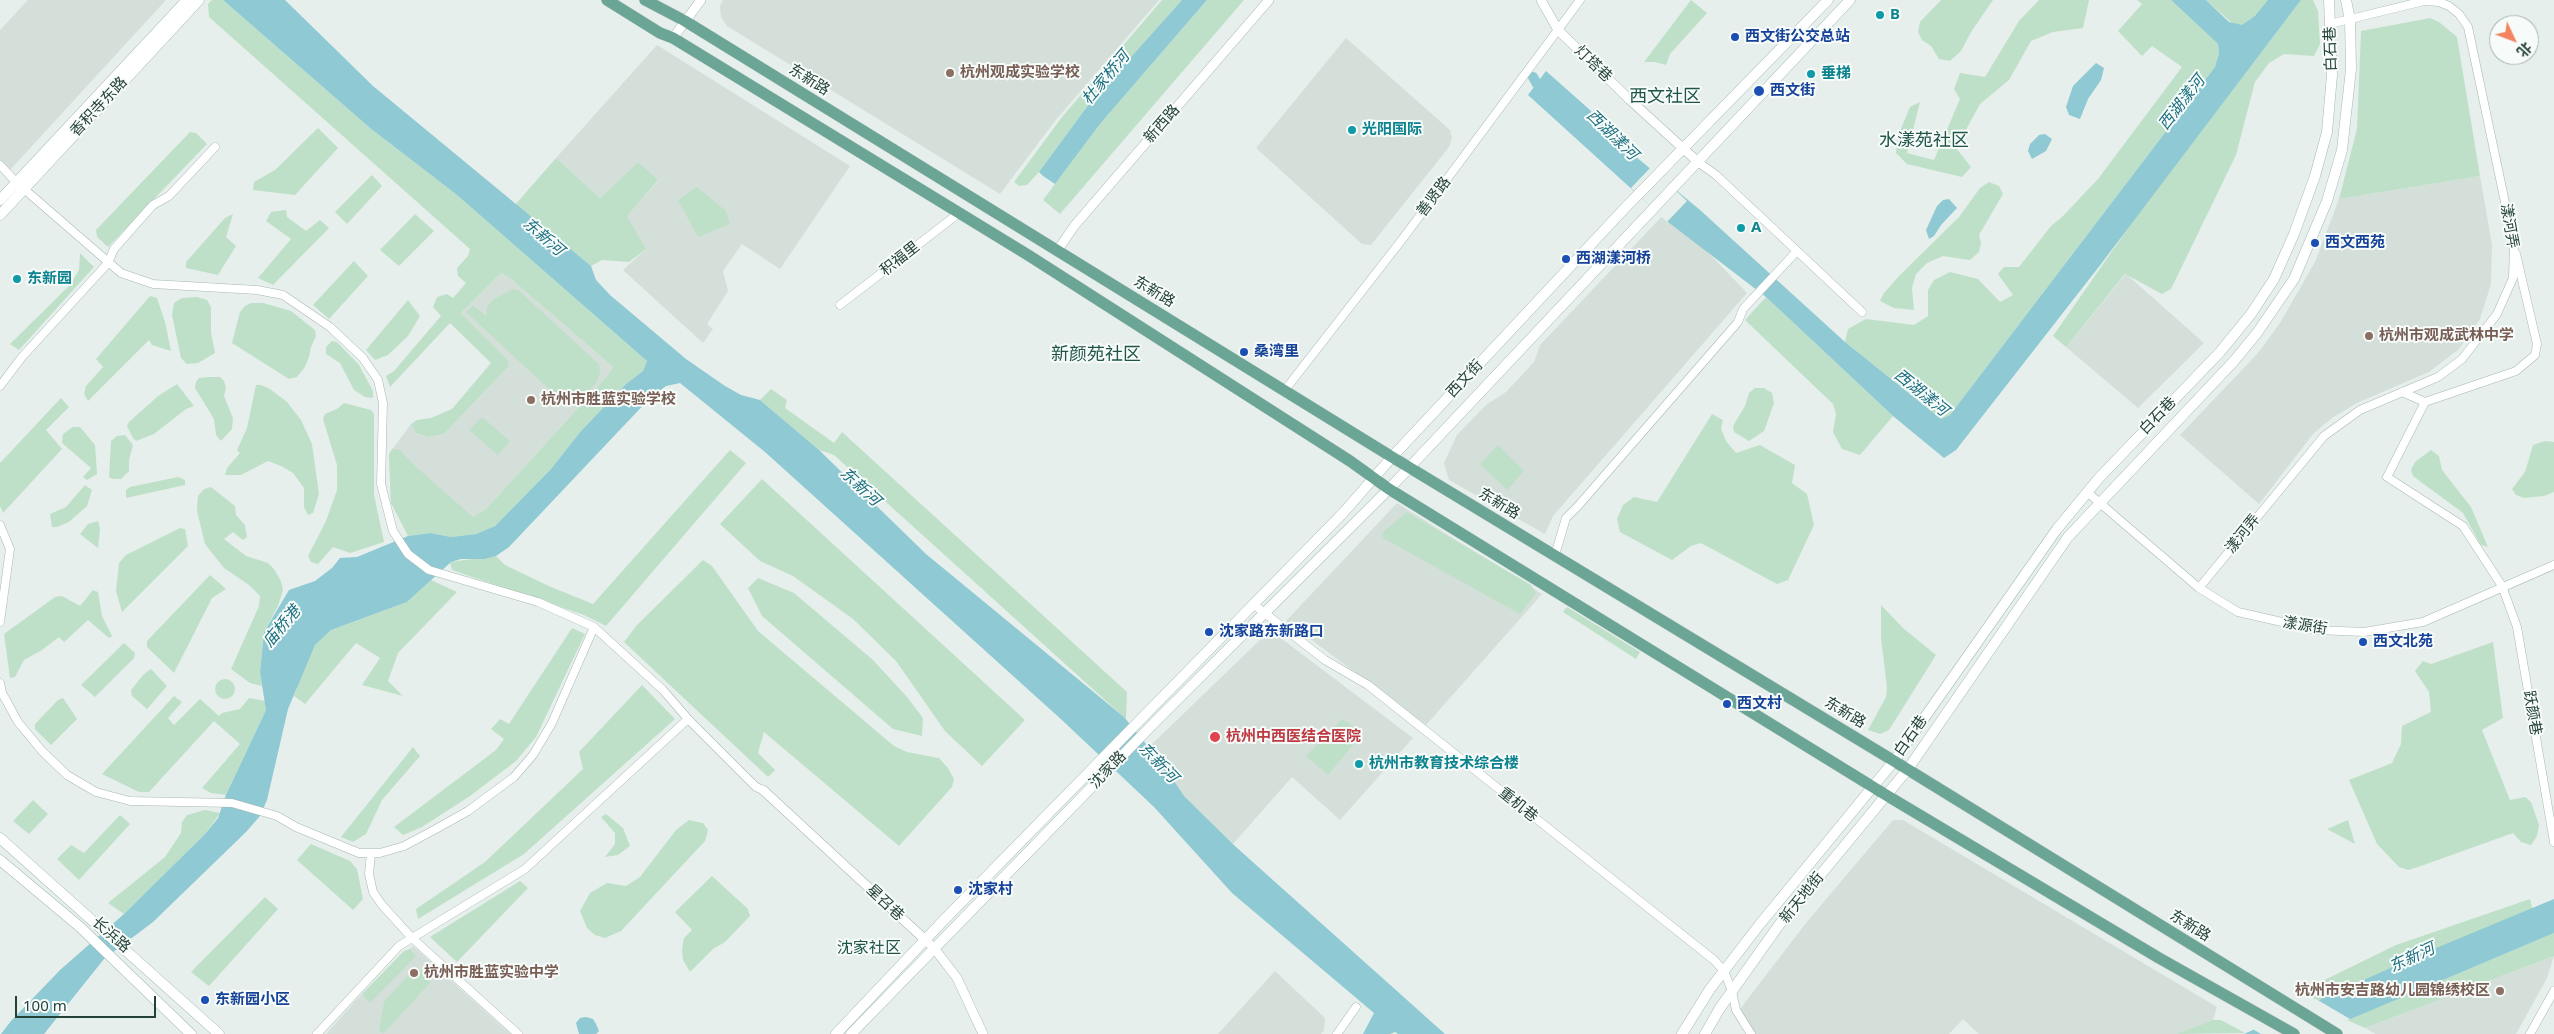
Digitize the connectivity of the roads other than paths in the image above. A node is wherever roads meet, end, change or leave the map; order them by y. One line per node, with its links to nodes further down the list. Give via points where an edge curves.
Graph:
1 (187, 0): 22 (main road, 香积寺东路)
2 (199, 0): 22 (main road, 香积寺东路)
3 (607, 0): 17 (main road)
4 (645, 0): 14 (main road, 东新路)
5 (701, 0): 14 (street)
6 (1269, 0): 27 (street, 新西路, via 1075,225)
7 (1541, 0): 16 (street, 灯塔巷)
8 (1580, 0): 16 (street, 善贤路)
9 (1828, 0): 19 (main road, 西文街)
10 (1850, 0): 20 (main road, 西文街)
11 (2329, 0): 15 (main road, 白石巷)
12 (2346, 0): 13 (main road, 白石巷)
13 (2350, 20): 15 (street, 漾河弄); 26 (street, 漾河弄, via 2424,1 2450,6 2459,14 2468,27); 41 (main road, 白石巷, via 2351,69 2342,150 2327,201 2294,278 2234,361)
14 (685, 21): 17 (street); 27 (main road, 东新路)
15 (2330, 24): 40 (main road, 白石巷, via 2332,74 2326,132 2309,193 2274,279 2220,352)
16 (1558, 30): 19 (street, 灯塔巷); 33 (street, 善贤路, via 1404,237)
17 (673, 38): 24 (main road)
18 (215, 147): 29 (street, via 170,196 153,205 114,249)
19 (1683, 149): 20 (street, 灯塔巷); 36 (main road, 西文街)
20 (1698, 162): 28 (street); 37 (main road, 西文街)
21 (0, 166): 22 (street)
22 (20, 185): 23 (main road, 香积寺东路); 25 (main road, 香积寺东路); 29 (street)
23 (0, 200)
24 (959, 213): 30 (street, 积福里); 38 (main road)
25 (0, 215)
26 (2514, 245): 34 (street, 漾河弄, via 2513,278 2497,314 2462,359 2438,377); 35 (street, via 2537,344 2535,355 2516,371)
27 (1057, 251): 33 (main road, 东新路)
28 (1797, 251): 31 (street); 43 (street, via 1566,518)
29 (108, 263): 32 (street, via 22,357); 52 (street, via 121,273 153,284 257,290 283,295 330,328 363,358 378,380 382,403 381,484 393,531 408,554 428,570 538,602)
30 (840, 306)
31 (1862, 312)
32 (0, 386)
33 (1284, 390): 36 (main road, 东新路)
34 (2402, 392): 35 (street); 48 (street, 漾河弄, via 2360,410 2324,436)
35 (2425, 402): 47 (street, 跃颜巷, via 2387,477 2463,526)
36 (1392, 457): 37 (main road, 东新路); 38 (main road, 西文街)
37 (1410, 467): 39 (main road, 沈家路); 43 (main road, 东新路)
38 (1373, 477): 39 (main road); 49 (main road, 沈家路, via 1344,512)
39 (1389, 489): 50 (main road, 沈家路); 57 (main road)
40 (2087, 492): 41 (street, 漾源街); 55 (main road, 白石巷, via 2057,529)
41 (2099, 502): 48 (street, 漾源街); 56 (main road, 白石巷, via 2034,583)
42 (0, 525): 45 (street, via 10,549)
43 (1555, 555): 55 (main road, 东新路)
44 (0, 558): 45 (street)
45 (9, 558): 51 (street)
46 (2554, 565): 47 (street, 漾源街)
47 (2502, 586): 48 (street, 漾源街, via 2462,607 2423,622 2364,632 2317,630 2238,612); 61 (street, 跃颜巷, via 2517,627)
48 (2199, 588)
49 (1253, 604): 50 (street, 重机巷); 65 (main road, 沈家路)
50 (1264, 614): 66 (main road, 沈家路); 67 (street, 重机巷, via 1325,660 1368,685)
51 (0, 622)
52 (594, 627): 54 (street, via 663,690); 62 (street, via 552,723 533,755 514,777 468,811 404,846 380,854)
53 (0, 683): 62 (street, via 18,722 67,775 96,792 130,801 232,804 271,814 296,828 351,850)
54 (688, 720): 58 (street, via 756,787); 64 (street, via 525,869)
55 (1894, 760): 56 (main road, 东新路); 57 (main road, 白石巷)
56 (1908, 770): 59 (main road, 新天地街); 71 (main road, 东新路)
57 (1872, 786): 59 (main road); 67 (main road, 新天地街)
58 (763, 790): 65 (street, 星召巷)
59 (1886, 795): 68 (main road, 新天地街, via 1780,925); 83 (main road, via 2159,958)
60 (0, 838): 73 (main road, 长浜路)
61 (2554, 842)
62 (371, 853): 64 (street, via 369,874 373,892)
63 (0, 860): 72 (main road, 长浜路, via 80,927)
64 (412, 938): 74 (street, via 399,946); 75 (street)
65 (926, 940): 66 (street, 星召巷); 76 (main road, 沈家路)
66 (934, 948): 77 (main road, 沈家路); 78 (street, 星召巷, via 957,978)
67 (1724, 971): 68 (street, 重机巷); 80 (main road, 新天地街)
68 (1732, 990): 81 (main road, 新天地街); 82 (street, 重机巷, via 1736,1010)
69 (2554, 991): 84 (street)
70 (1356, 1007): 79 (street)
71 (2334, 1033)
72 (191, 1034)
73 (219, 1034)
74 (317, 1034)
75 (518, 1034)
76 (836, 1034)
77 (850, 1034)
78 (983, 1034)
79 (1336, 1034)
80 (1682, 1034)
81 (1705, 1034)
82 (1751, 1034)
83 (2294, 1034)
84 (2530, 1034)

